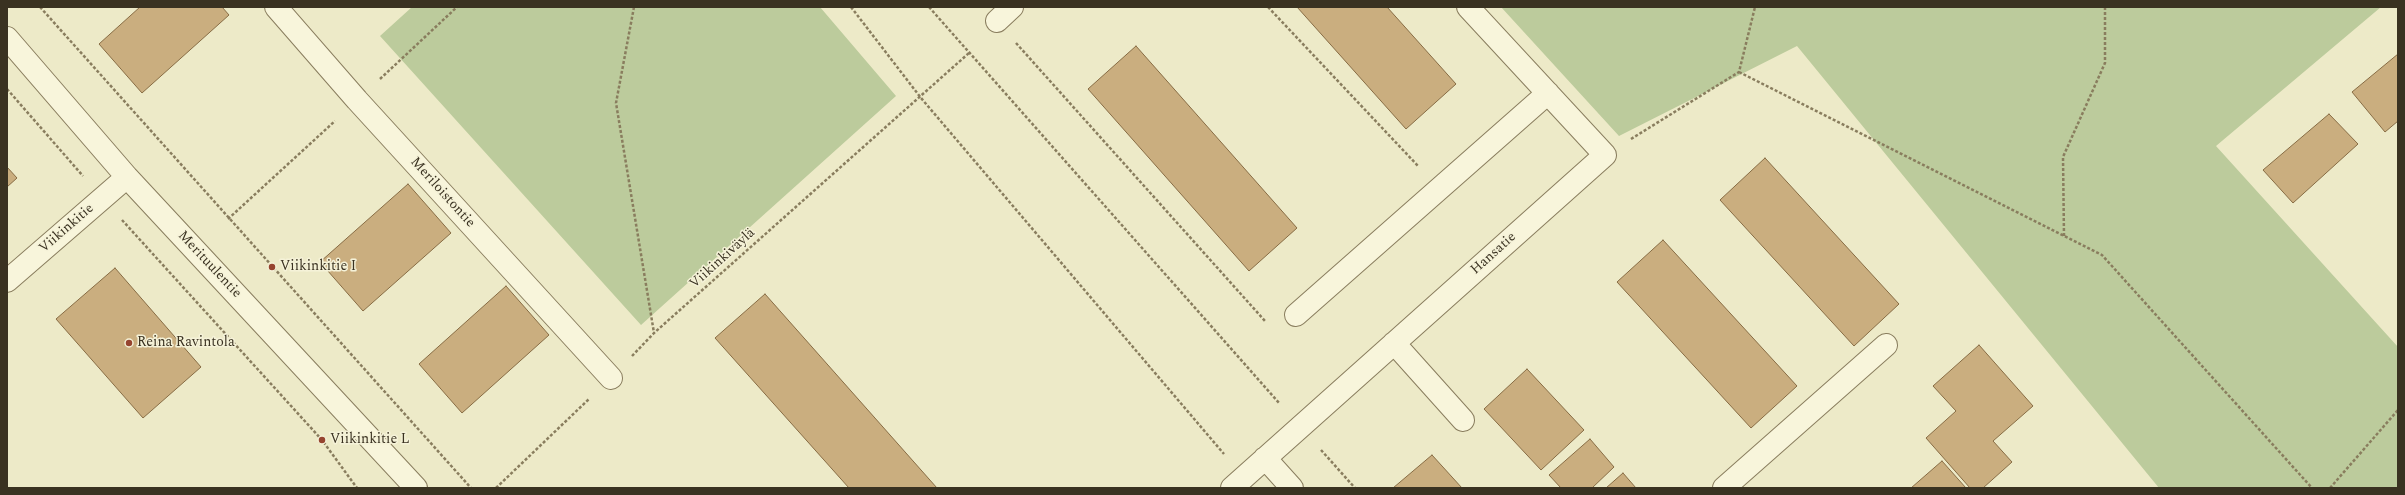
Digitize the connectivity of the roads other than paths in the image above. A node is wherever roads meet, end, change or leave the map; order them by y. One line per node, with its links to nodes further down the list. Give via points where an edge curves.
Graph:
1 (276, 7): 10 (street, Meriloistontie, via 357,100)
2 (1468, 7): 4 (street)
3 (7, 38): 5 (street, Merituulentie)
4 (1548, 93): 7 (street); 8 (street, Hansatie, via 1605,155)
5 (127, 177): 6 (street, Viikinkitie); 14 (street, Merituulentie)
6 (7, 281)
7 (1296, 315)
8 (1394, 343): 11 (street); 12 (street, Hansatie)
9 (1886, 345): 16 (street)
10 (611, 378)
11 (1463, 420)
12 (1266, 458): 13 (street, Hansatie); 15 (street)
13 (1238, 483)
14 (416, 488)
15 (1292, 488)
16 (1724, 488)

